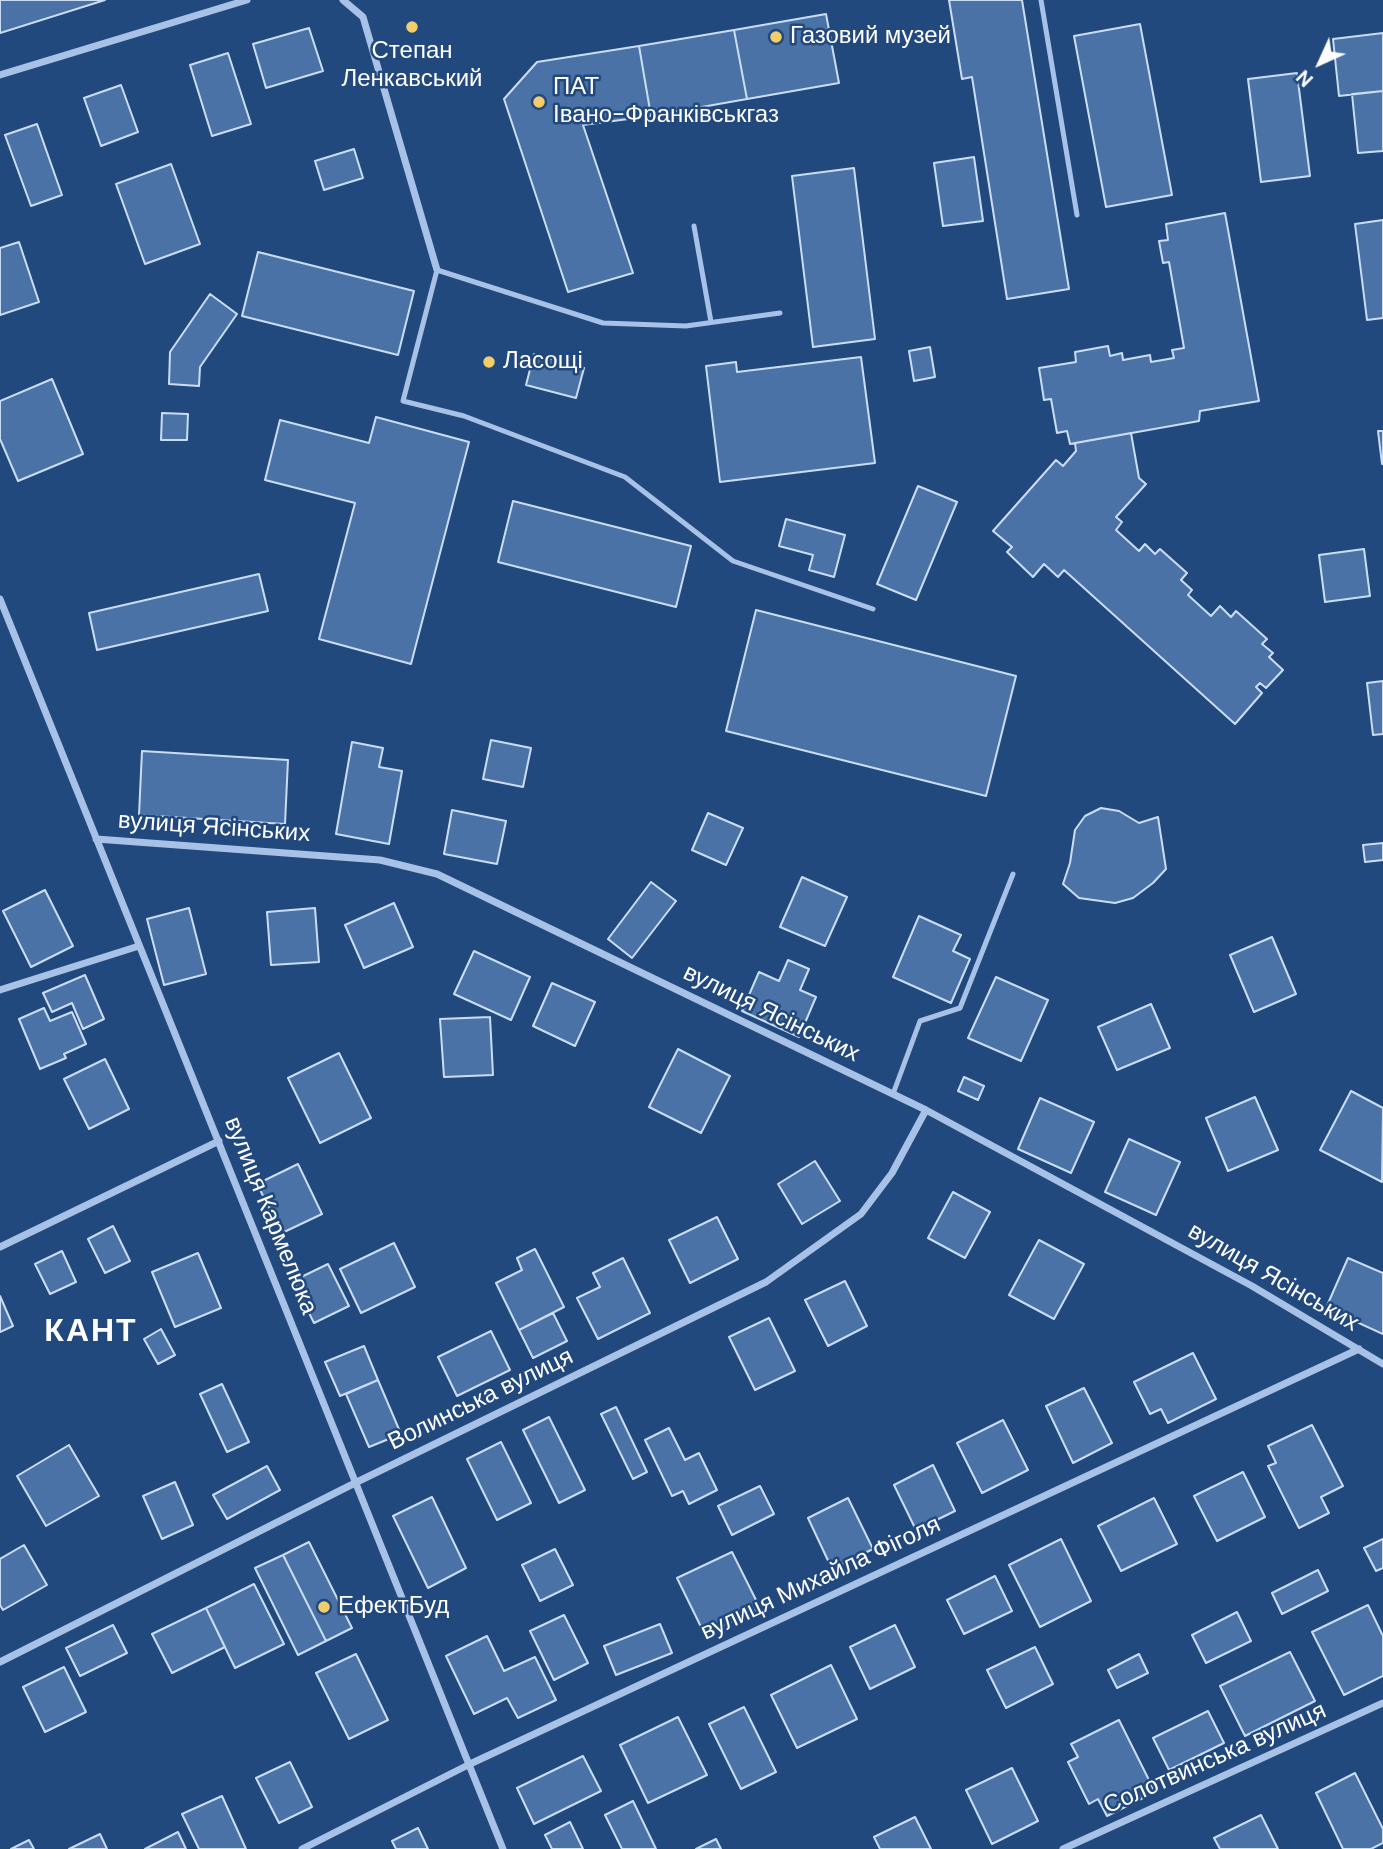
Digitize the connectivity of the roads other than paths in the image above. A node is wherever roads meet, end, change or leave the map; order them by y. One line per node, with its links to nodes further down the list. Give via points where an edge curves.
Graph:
1 (247, 0): 4 (street)
2 (343, 0): 7 (street, via 363,16)
3 (1041, 0): 5 (lane)
4 (0, 75)
5 (1077, 215)
6 (694, 226): 9 (lane)
7 (437, 270): 9 (lane, via 603,323 686,326); 11 (lane, via 403,401 464,416 625,477 733,561)
8 (780, 313): 9 (lane)
9 (710, 322)
10 (0, 599): 12 (street, вулиця Кармелюка)
11 (873, 609)
12 (96, 839): 14 (street, вулиця Кармелюка); 16 (street, вулиця Ясінських, via 380,860 437,874)
13 (1013, 874): 16 (lane, via 960,1008 920,1021)
14 (139, 946): 15 (street); 18 (street, вулиця Кармелюка)
15 (0, 990)
16 (893, 1094): 17 (street, вулиця Ясінських)
17 (926, 1110): 20 (street, вулиця Ясінських); 22 (street, Волинська вулиця, via 892,1173 862,1213 765,1282)
18 (219, 1141): 19 (street); 22 (street, вулиця Кармелюка)
19 (0, 1247)
20 (1359, 1349): 21 (street, вулиця Ясінських); 25 (street, вулиця Михайла Фіголя)
21 (1383, 1364)
22 (357, 1482): 23 (street, Волинська вулиця); 25 (street, вулиця Кармелюка)
23 (0, 1662)
24 (1383, 1703): 28 (street, Солотвинська вулиця)
25 (470, 1764): 26 (street, вулиця Михайла Фіголя); 27 (street, вулиця Кармелюка)
26 (302, 1849)
27 (503, 1849)
28 (1063, 1849)

